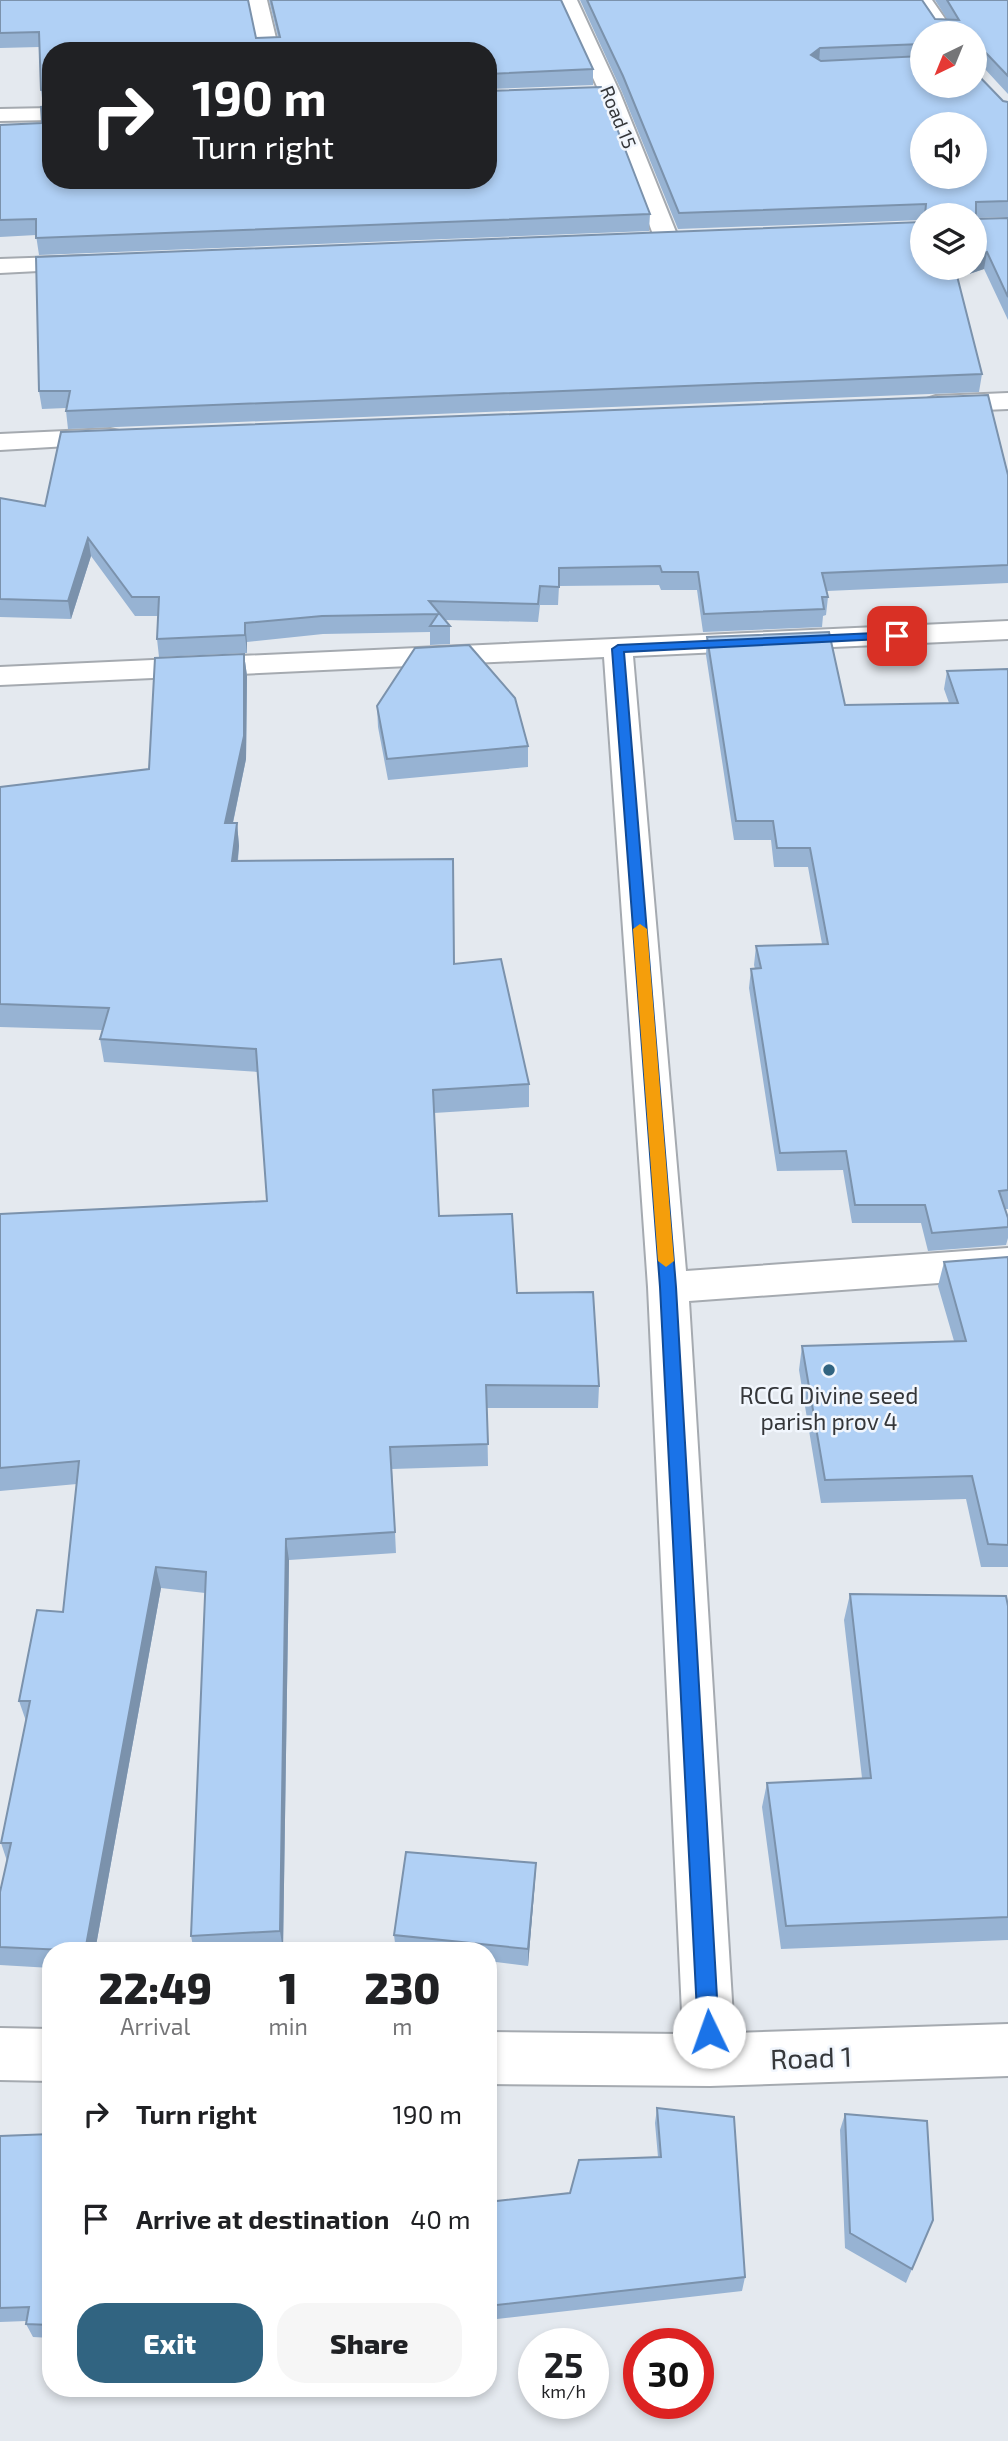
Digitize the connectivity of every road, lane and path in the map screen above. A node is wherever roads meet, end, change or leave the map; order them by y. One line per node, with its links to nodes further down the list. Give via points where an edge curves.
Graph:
1 (257, 0): 5 (street)
2 (567, 0): 6 (street, Road 15)
3 (922, 0): 4 (street)
4 (937, 21)
5 (268, 42)
6 (610, 93): 7 (street); 11 (street, Road 15)
7 (583, 94)
8 (42, 114): 9 (street)
9 (0, 115)
10 (693, 236): 11 (street)
11 (666, 237): 12 (street)
12 (638, 238)
13 (111, 261): 14 (street)
14 (0, 266)
15 (1008, 401): 16 (street)
16 (911, 405)
17 (138, 436): 18 (street)
18 (0, 442)
19 (1008, 630): 20 (street)
20 (618, 649): 21 (street); 23 (street)
21 (0, 676)
22 (1008, 1263): 23 (street)
23 (668, 1287): 28 (street)
24 (1008, 2050): 28 (street, Road 1)
25 (0, 2054): 26 (street)
26 (42, 2055)
27 (497, 2058): 28 (street, Road 1)
28 (710, 2060)

